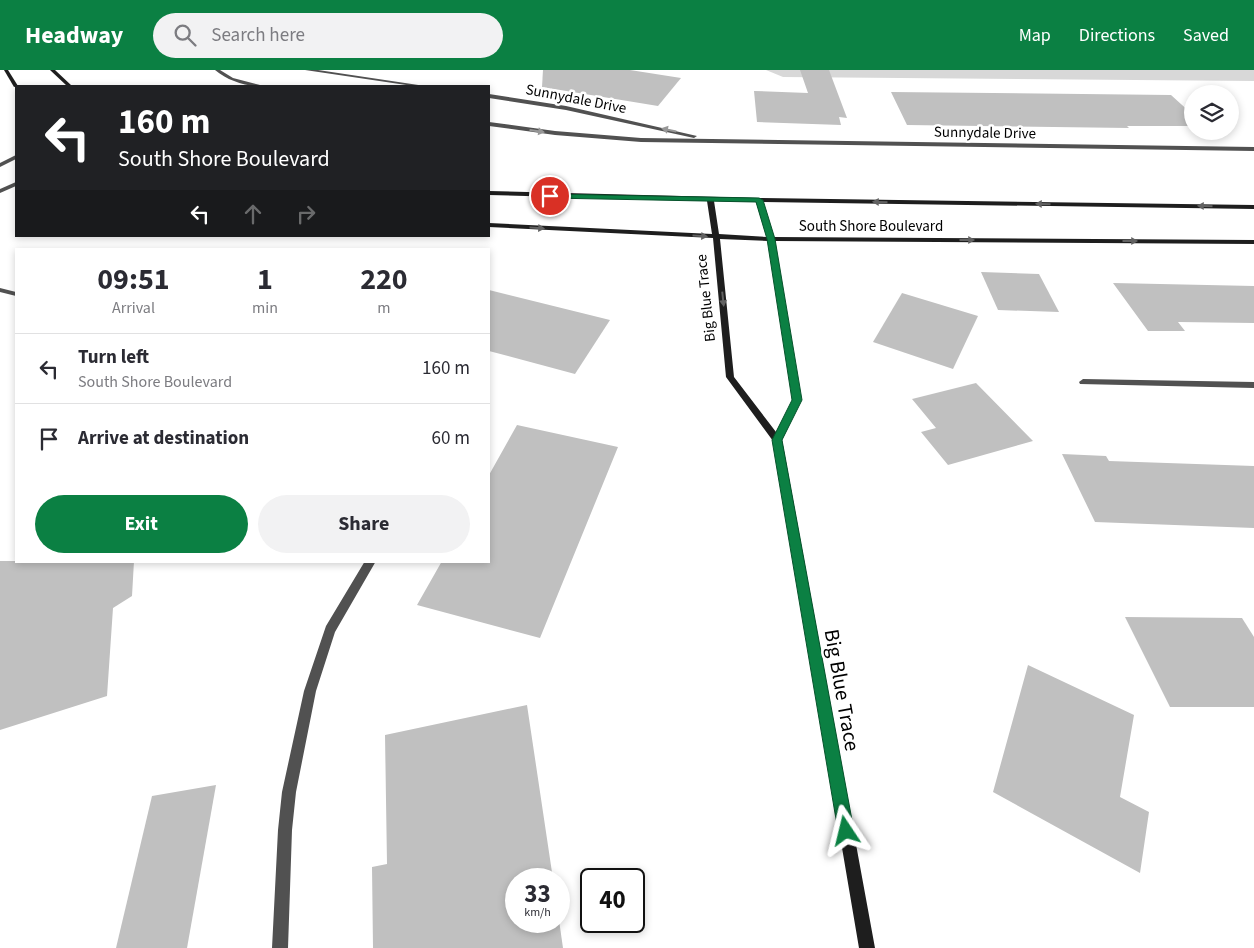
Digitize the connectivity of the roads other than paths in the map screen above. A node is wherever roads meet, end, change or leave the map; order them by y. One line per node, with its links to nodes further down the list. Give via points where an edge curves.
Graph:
1 (6, 70): 5 (street)
2 (52, 70): 6 (street)
3 (217, 70): 7 (street, via 231,79)
4 (307, 70): 8 (street)
5 (15, 85)
6 (69, 85)
7 (257, 85)
8 (415, 85)
9 (490, 96): 11 (street, Sunnydale Drive, one-way to 9, via 566,108)
10 (490, 124): 11 (street, Sunnydale Drive, one-way to 11, via 641,140)
11 (716, 141): 12 (street, Sunnydale Drive)
12 (1254, 149)
13 (15, 157): 14 (street)
14 (0, 164)
15 (15, 184): 16 (street)
16 (0, 191)
17 (490, 193): 18 (street, South Shore Boulevard)
18 (710, 199): 19 (street, South Shore Boulevard); 22 (street, Big Blue Trace)
19 (759, 200): 20 (street, South Shore Boulevard, one-way to 19); 23 (street)
20 (1254, 207)
21 (490, 225): 22 (street, South Shore Boulevard, one-way to 22)
22 (716, 236): 23 (street, South Shore Boulevard); 29 (street, Big Blue Trace, one-way to 29, via 730,377)
23 (771, 239): 24 (street, South Shore Boulevard, one-way to 24); 29 (street, via 797,400)
24 (1254, 242)
25 (0, 290): 26 (street)
26 (15, 294)
27 (1083, 382): 28 (street)
28 (1254, 385)
29 (777, 440): 32 (street, Big Blue Trace)
30 (370, 563): 31 (street, via 330,630 310,691 288,802)
31 (280, 948)
32 (867, 948)

